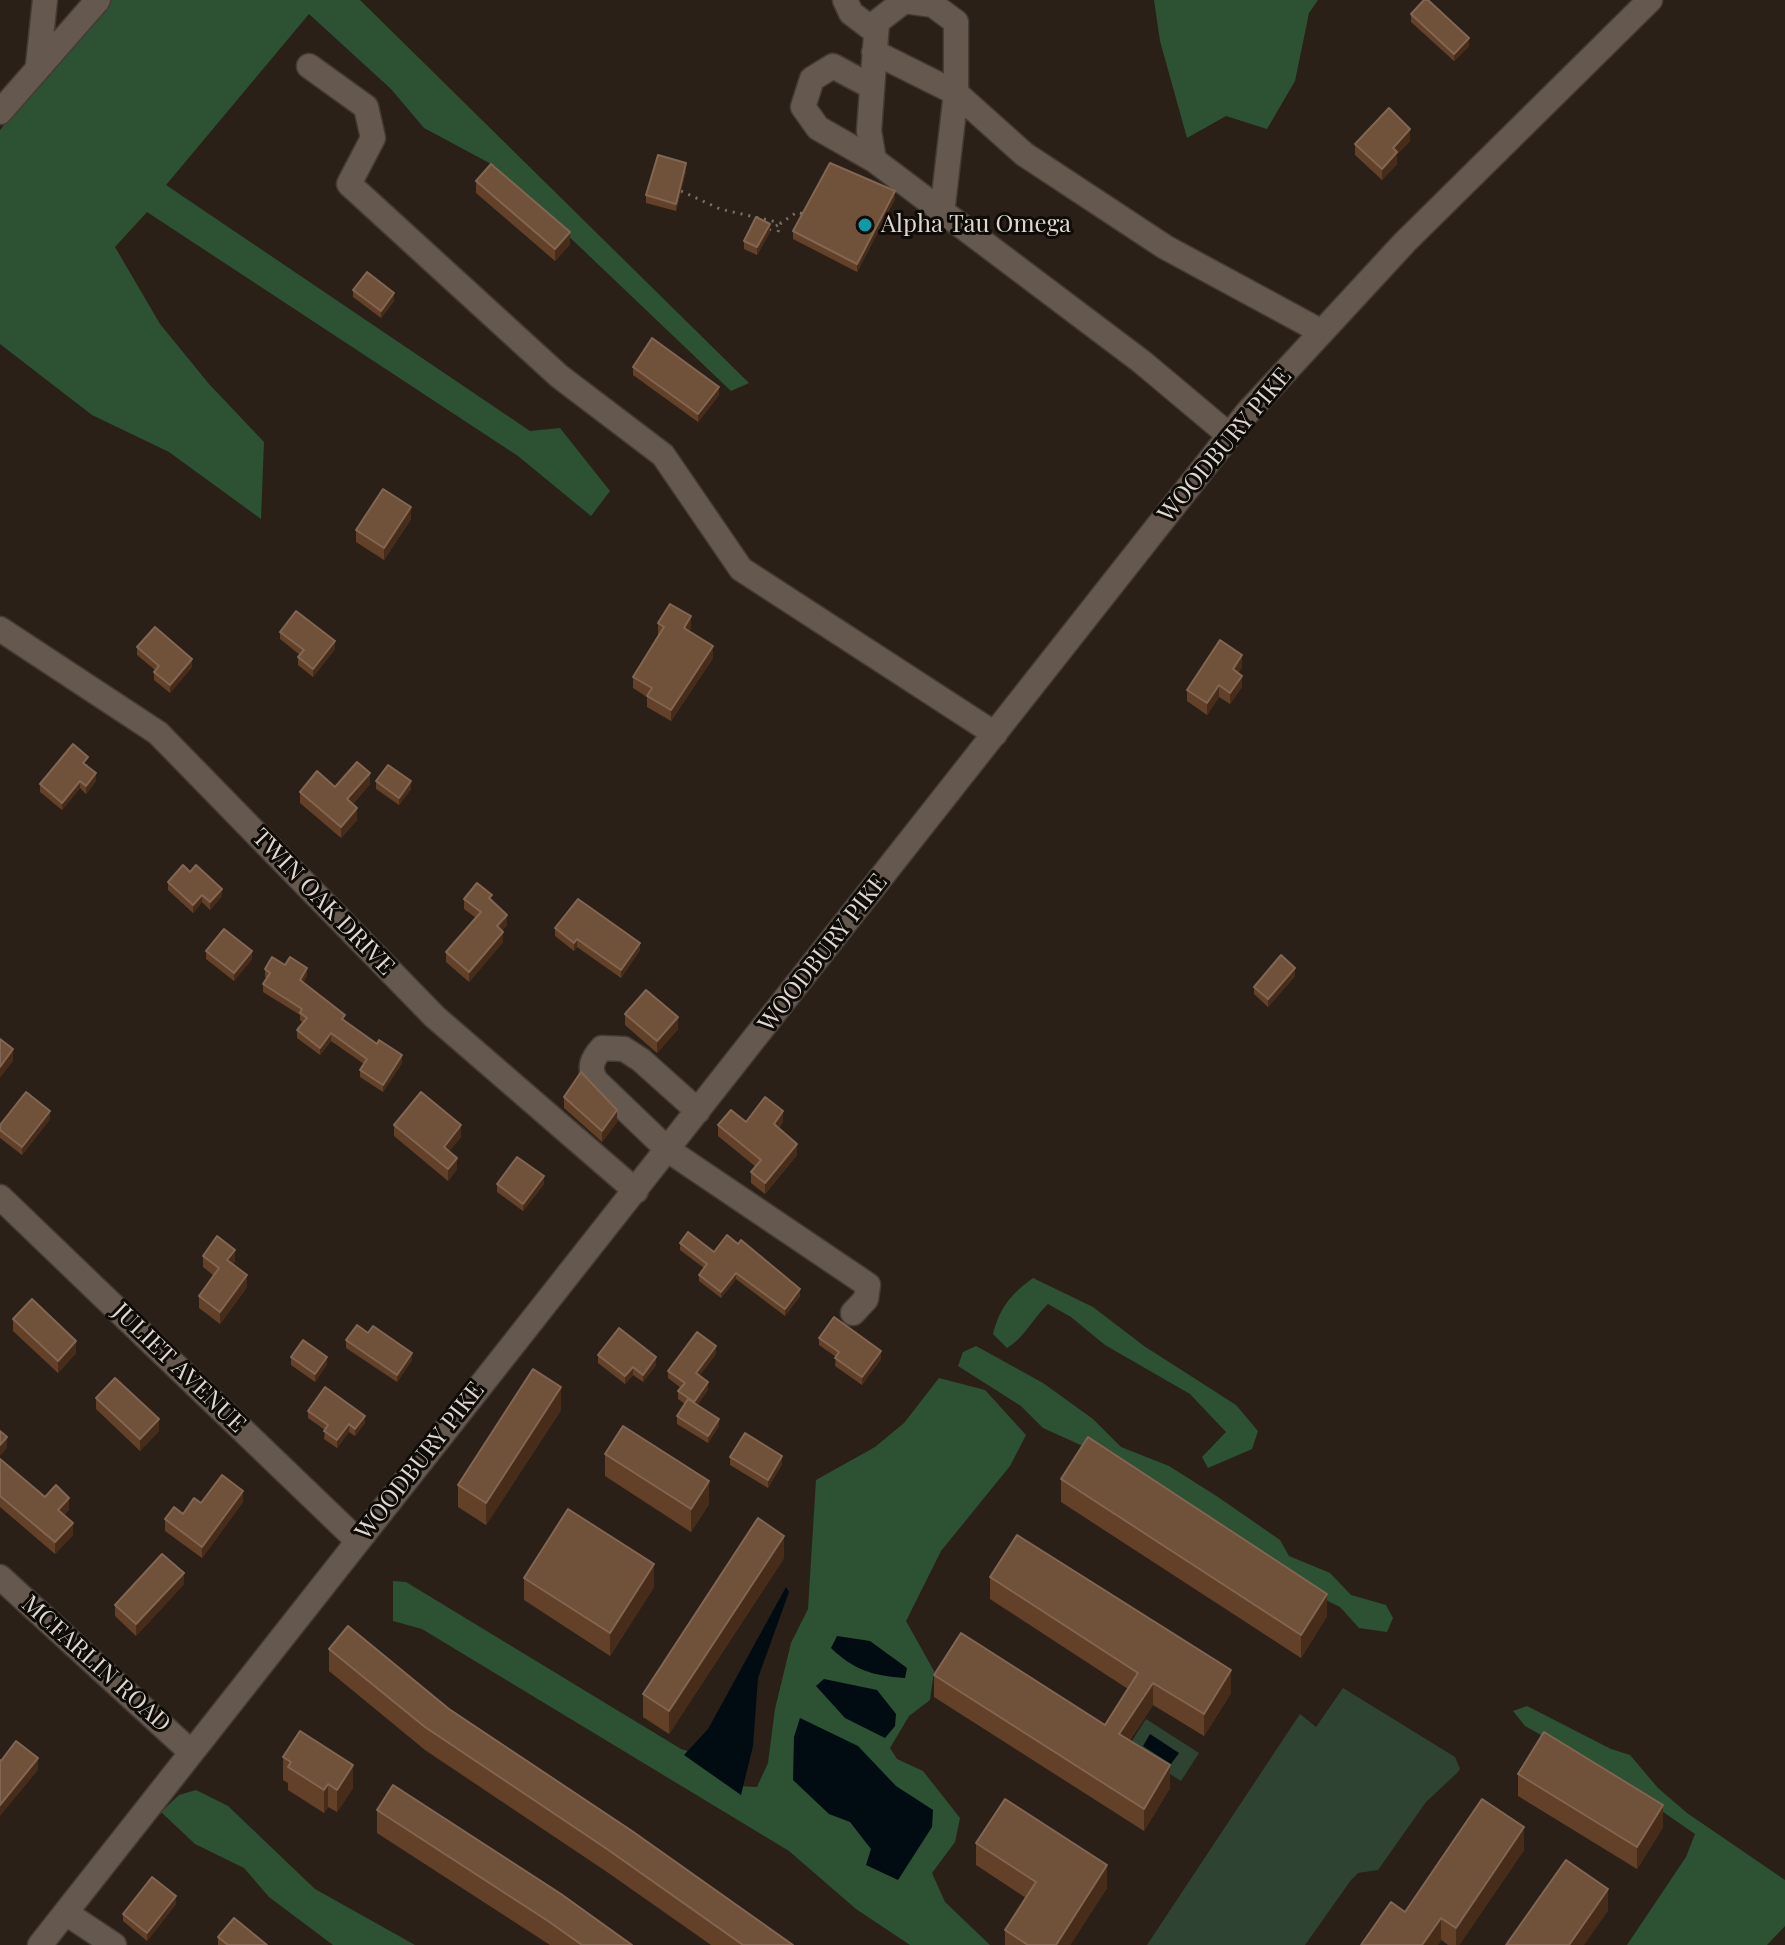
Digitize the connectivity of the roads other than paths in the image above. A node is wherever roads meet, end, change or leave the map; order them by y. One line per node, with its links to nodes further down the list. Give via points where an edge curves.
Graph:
1 (45, 0): 7 (street)
2 (98, 0): 7 (street)
3 (845, 0): 6 (street)
4 (903, 0): 6 (street, via 877,22); 10 (street, via 933,5 956,22)
5 (1650, 0): 14 (street, WOODBURY PIKE, via 1405,242)
6 (875, 42): 9 (street); 10 (street)
7 (38, 65): 11 (street)
8 (309, 66): 17 (street, via 366,107 373,138 349,184 559,376 663,455 741,569)
9 (872, 87): 12 (street, via 869,131); 12 (street, via 833,66 812,79 803,107 818,128)
10 (956, 93): 13 (street); 14 (street, via 1024,154 1165,247)
11 (0, 112)
12 (874, 160): 13 (street)
13 (942, 213): 15 (street, via 1142,362)
14 (1322, 332): 15 (street, WOODBURY PIKE)
15 (1229, 435): 17 (street, WOODBURY PIKE)
16 (0, 629): 20 (street, TWIN OAK DRIVE, via 158,733 435,1017)
17 (995, 734): 18 (street, WOODBURY PIKE)
18 (698, 1111): 19 (street, WOODBURY PIKE); 19 (street, via 624,1049 611,1046 597,1054 591,1073 596,1081)
19 (668, 1150): 20 (street, WOODBURY PIKE); 22 (street, via 868,1285 866,1299)
20 (636, 1191): 23 (street, WOODBURY PIKE)
21 (0, 1197): 23 (street, JULIET AVENUE)
22 (853, 1313)
23 (357, 1540): 25 (street, WOODBURY PIKE)
24 (0, 1577): 25 (street, MCFARLIN ROAD)
25 (191, 1752): 26 (street, WOODBURY PIKE)
26 (66, 1913): 27 (street, WOODBURY PIKE); 28 (street)
27 (40, 1945)
28 (114, 1945)

